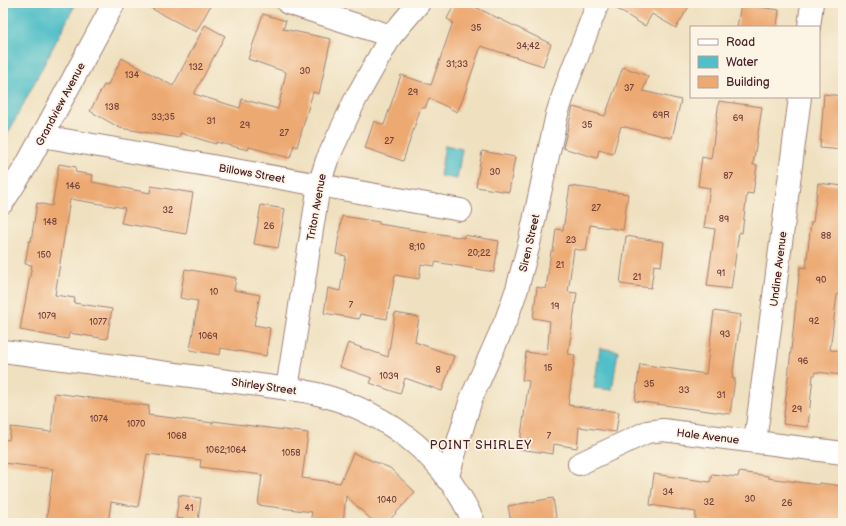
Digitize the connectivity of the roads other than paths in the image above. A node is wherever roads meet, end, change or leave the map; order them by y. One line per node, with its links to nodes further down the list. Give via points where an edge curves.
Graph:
1 (114, 3): 9 (street, Grandview Avenue)
2 (288, 3): 7 (street)
3 (419, 3): 7 (street, Triton Avenue)
4 (598, 3): 18 (street, Siren Street, via 557,114 517,289 471,399)
5 (812, 3): 6 (street)
6 (809, 26)
7 (391, 36): 10 (street, Triton Avenue, via 346,116 323,168)
8 (800, 98): 15 (street, Undine Avenue)
9 (42, 136): 10 (street, Billows Street); 11 (street, Grandview Avenue)
10 (319, 185): 12 (street, Billows Street); 14 (street, Triton Avenue)
11 (3, 202)
12 (461, 210)
13 (3, 351): 14 (street, Shirley Street)
14 (287, 389): 18 (street, Shirley Street, via 351,404 383,421 424,452)
15 (755, 442): 16 (street, Hale Avenue); 17 (street, Hale Avenue, via 655,430)
16 (843, 453)
17 (580, 464)
18 (447, 479): 19 (street, Shirley Street)
19 (474, 523)

